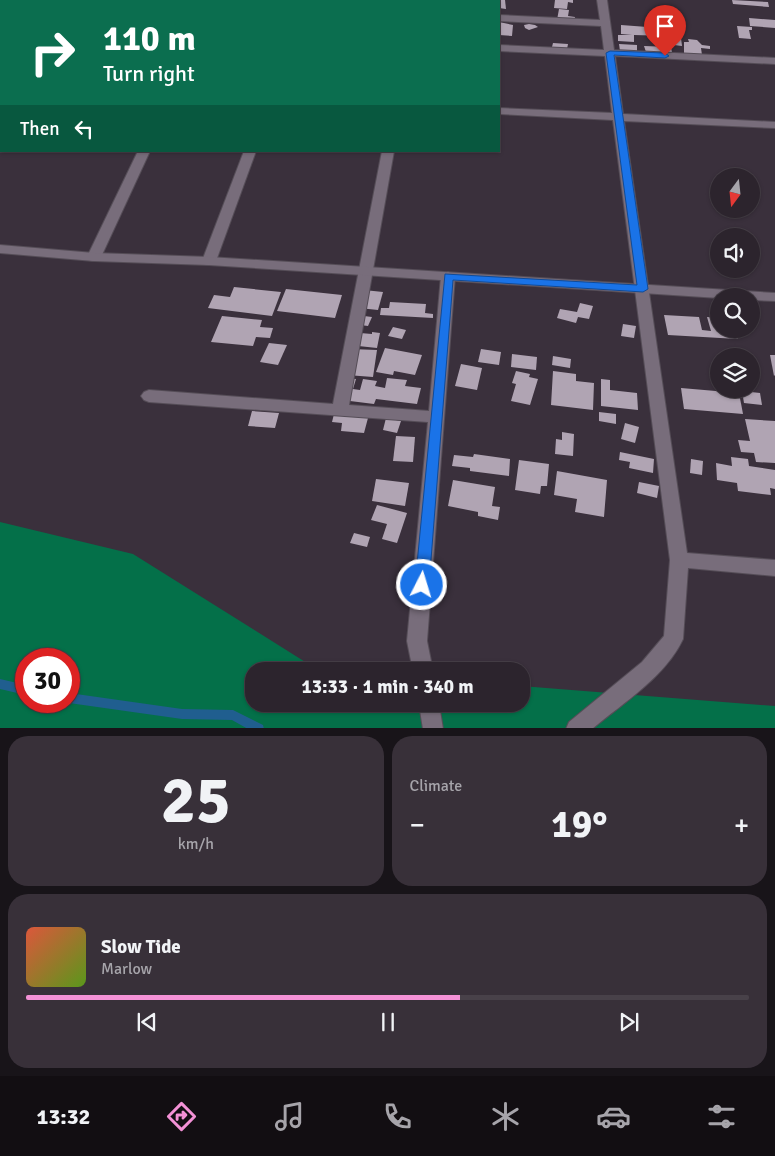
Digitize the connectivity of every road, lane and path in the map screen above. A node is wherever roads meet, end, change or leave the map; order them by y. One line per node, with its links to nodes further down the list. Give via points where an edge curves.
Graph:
1 (602, 0): 3 (street)
2 (500, 18): 3 (street)
3 (606, 23): 5 (street)
4 (500, 48): 5 (street)
5 (610, 53): 6 (street); 8 (street)
6 (775, 61)
7 (500, 111): 8 (street)
8 (619, 117): 9 (street); 18 (street)
9 (775, 125)
10 (144, 152): 14 (street)
11 (250, 152): 15 (street)
12 (388, 152): 16 (street)
13 (0, 249): 14 (street)
14 (94, 257): 15 (street)
15 (209, 261): 16 (street)
16 (366, 271): 17 (street); 21 (street)
17 (448, 276): 18 (street); 22 (street)
18 (643, 289): 19 (street); 23 (street)
19 (775, 297)
20 (149, 396): 21 (street)
21 (340, 410): 22 (street)
22 (436, 417): 25 (street, via 417,641)
23 (679, 560): 24 (street); 28 (street, via 673,639 649,668)
24 (775, 568)
25 (421, 662)
26 (430, 712): 27 (street)
27 (433, 728)
28 (576, 728)

